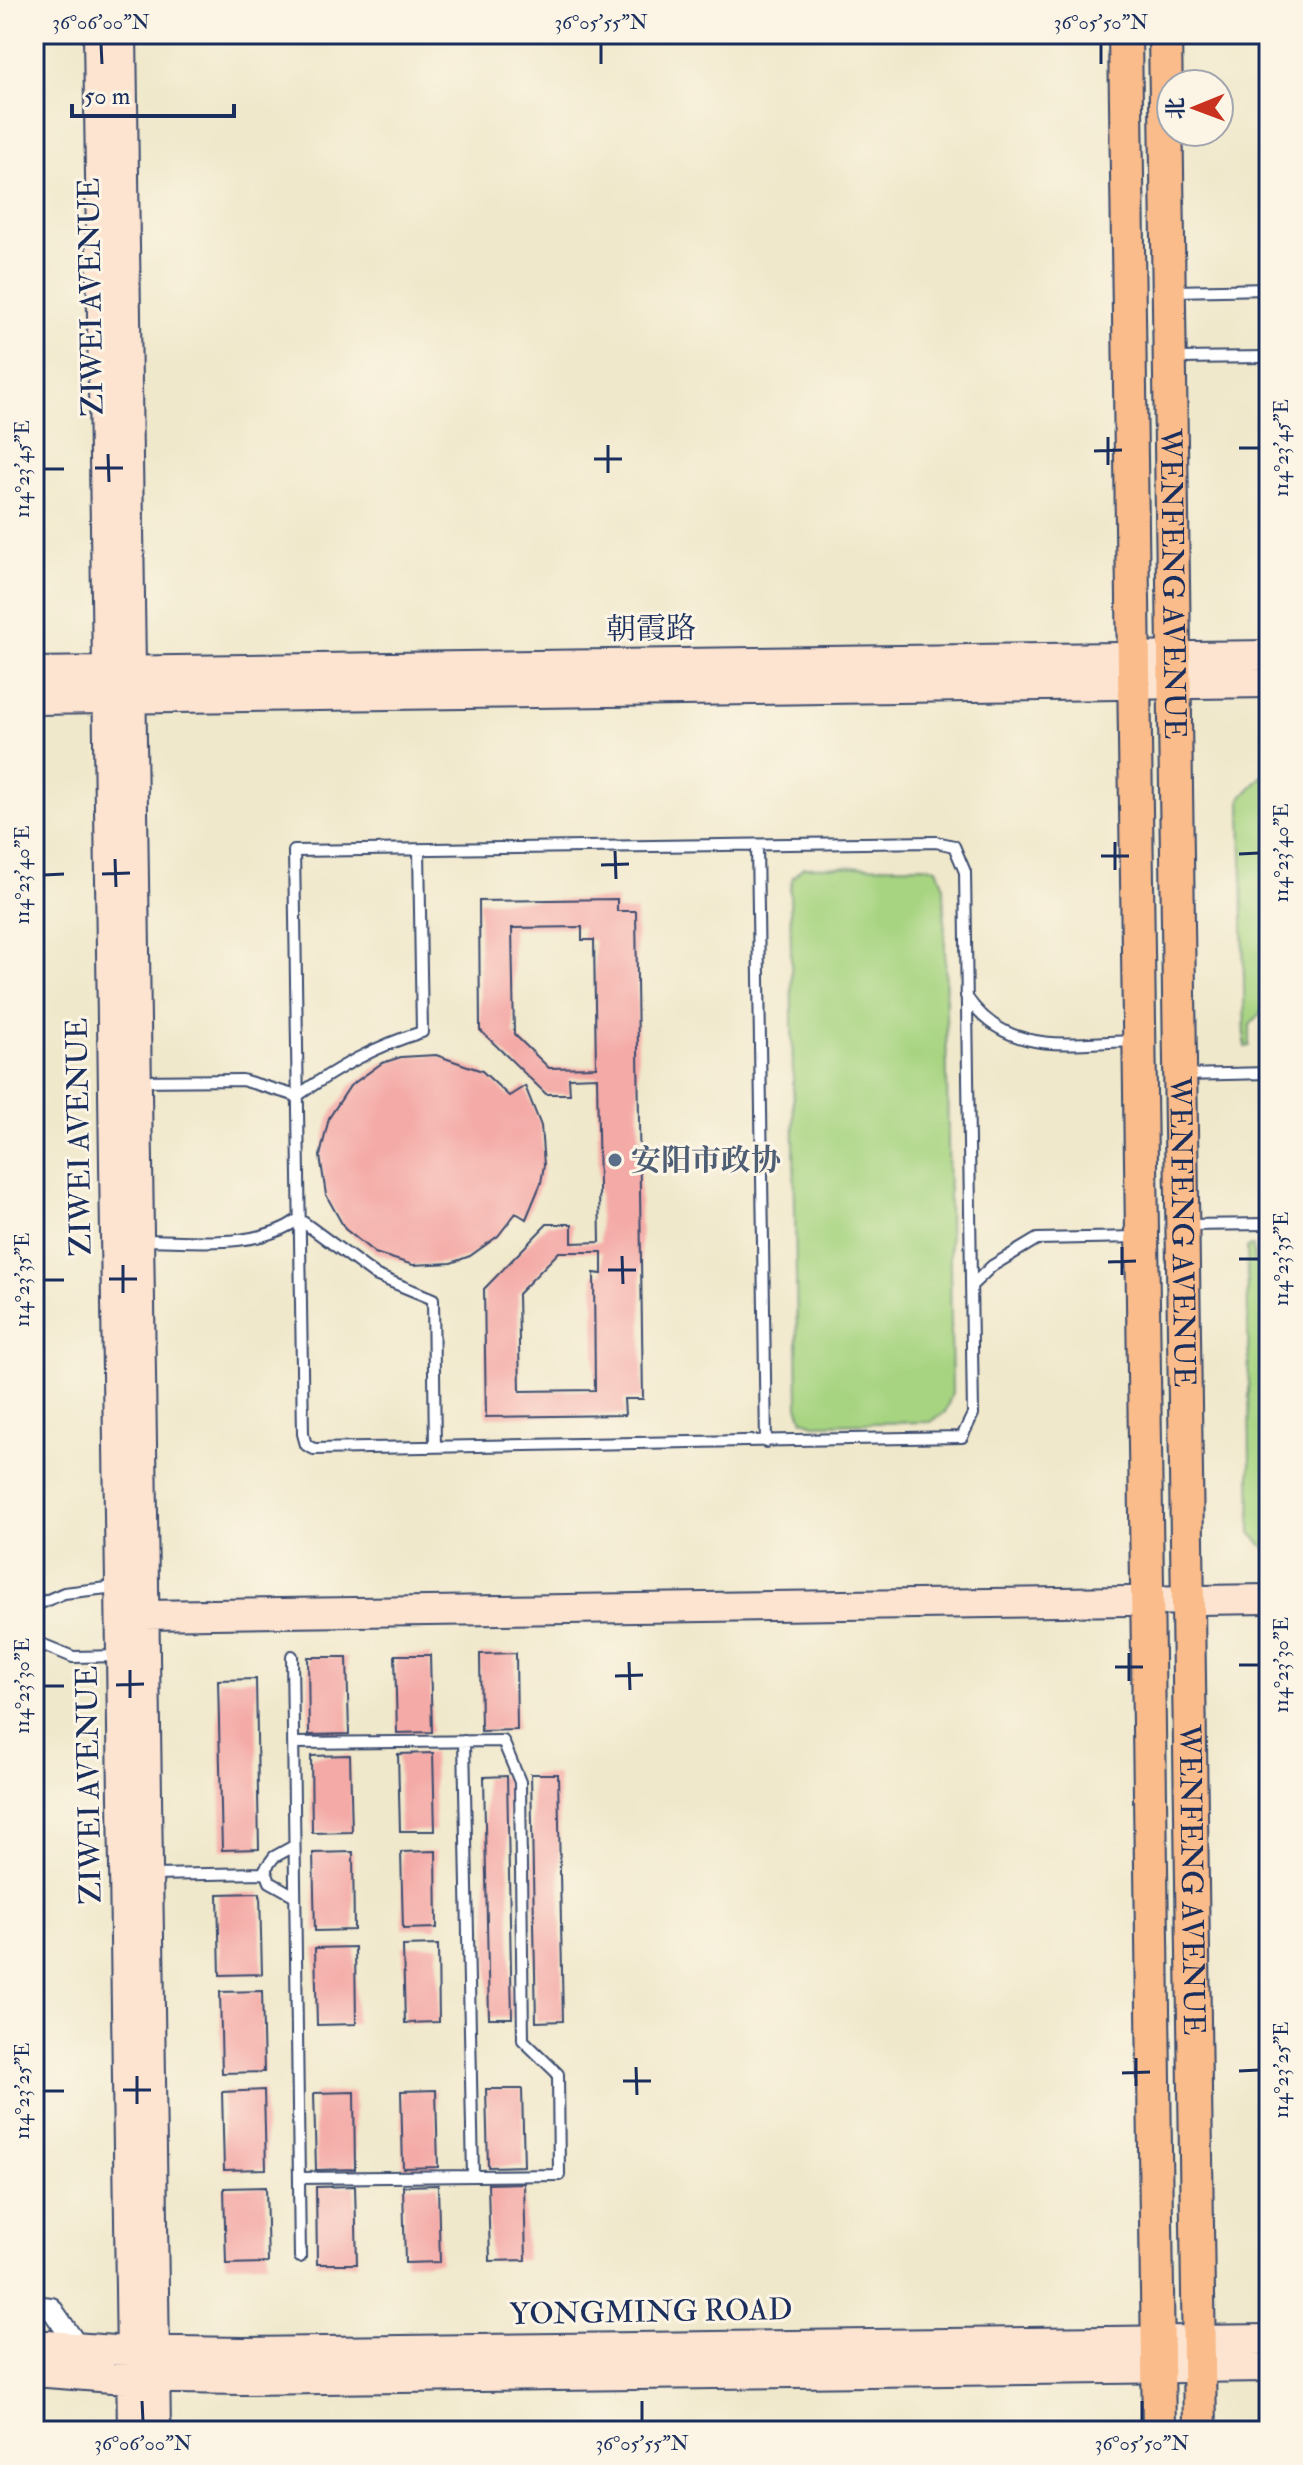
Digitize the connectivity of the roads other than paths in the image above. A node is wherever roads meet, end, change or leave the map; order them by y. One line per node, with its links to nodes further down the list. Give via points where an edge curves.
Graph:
1 (98, 34): 11 (street, ZIWEI AVENUE)
2 (122, 34): 11 (street, ZIWEI AVENUE)
3 (1125, 34): 12 (main road, WENFENG AVENUE)
4 (1165, 34): 6 (main road, WENFENG AVENUE)
5 (1269, 289): 6 (lane)
6 (1168, 291): 8 (main road, WENFENG AVENUE)
7 (1269, 357): 8 (lane)
8 (1169, 358): 10 (main road, WENFENG AVENUE)
9 (1269, 655): 10 (street, 朝霞路)
10 (1174, 670): 12 (street, 朝霞路); 14 (street, 朝霞路); 22 (main road, WENFENG AVENUE)
11 (118, 671): 12 (street, 朝霞路); 13 (street, 朝霞路); 15 (street, ZIWEI AVENUE)
12 (1134, 671): 15 (street, 朝霞路); 20 (main road, WENFENG AVENUE)
13 (34, 672)
14 (1269, 683)
15 (119, 699): 16 (street, 朝霞路); 23 (street, ZIWEI AVENUE); 33 (street, ZIWEI AVENUE)
16 (34, 700)
17 (757, 845): 18 (lane); 19 (lane, via 954,846 965,872); 31 (lane)
18 (419, 850): 24 (lane, via 422,1032 342,1065); 24 (lane, via 294,851)
19 (966, 996): 20 (lane, via 988,1022 1029,1042); 30 (lane)
20 (1138, 1041): 28 (main road, WENFENG AVENUE)
21 (1269, 1073): 22 (lane)
22 (1180, 1075): 27 (main road, WENFENG AVENUE)
23 (136, 1081): 24 (lane, via 242,1080); 29 (street, ZIWEI AVENUE)
24 (297, 1096): 25 (lane)
25 (299, 1219): 29 (lane, via 252,1239); 32 (lane, via 375,1275 433,1299); 32 (lane, via 306,1445)
26 (1269, 1224): 27 (lane)
27 (1182, 1225): 35 (main road, WENFENG AVENUE)
28 (1141, 1237): 30 (lane, via 1037,1239 992,1266); 36 (main road, WENFENG AVENUE)
29 (138, 1241): 38 (street, ZIWEI AVENUE)
30 (971, 1286): 31 (lane, via 973,1414 962,1437)
31 (766, 1442): 32 (lane)
32 (435, 1447)
33 (119, 1586): 37 (lane, via 64,1593); 40 (street, ZIWEI AVENUE)
34 (1269, 1599): 35 (street)
35 (1187, 1600): 36 (street); 56 (main road, WENFENG AVENUE)
36 (1146, 1601): 38 (street); 55 (main road, WENFENG AVENUE)
37 (34, 1606)
38 (144, 1615): 46 (street, ZIWEI AVENUE)
39 (34, 1641): 40 (lane, via 73,1657)
40 (121, 1656): 57 (street, ZIWEI AVENUE)
41 (292, 1656): 43 (lane)
42 (464, 1741): 43 (lane); 48 (lane); 48 (lane, via 503,1741 520,1782 523,2040 558,2074 559,2175)
43 (293, 1743): 44 (lane)
44 (294, 1846): 45 (lane, via 268,1862); 47 (lane)
45 (266, 1873): 46 (lane); 47 (lane, via 276,1888)
46 (148, 1875): 57 (street, ZIWEI AVENUE)
47 (295, 1896): 49 (lane)
48 (473, 2176): 49 (lane)
49 (299, 2178): 50 (lane)
50 (300, 2257)
51 (34, 2306): 54 (street, via 51,2308)
52 (1269, 2339): 56 (street, YONGMING ROAD)
53 (34, 2344): 54 (street, YONGMING ROAD)
54 (78, 2347): 57 (street, YONGMING ROAD)
55 (1158, 2354): 56 (street, YONGMING ROAD); 57 (street, YONGMING ROAD); 62 (main road, WENFENG AVENUE)
56 (1198, 2354): 58 (street, YONGMING ROAD); 63 (main road, WENFENG AVENUE)
57 (143, 2364): 59 (street, YONGMING ROAD); 60 (street, ZIWEI AVENUE); 61 (street, ZIWEI AVENUE)
58 (1269, 2367)
59 (34, 2372)
60 (132, 2431)
61 (156, 2431)
62 (1159, 2431)
63 (1200, 2431)

